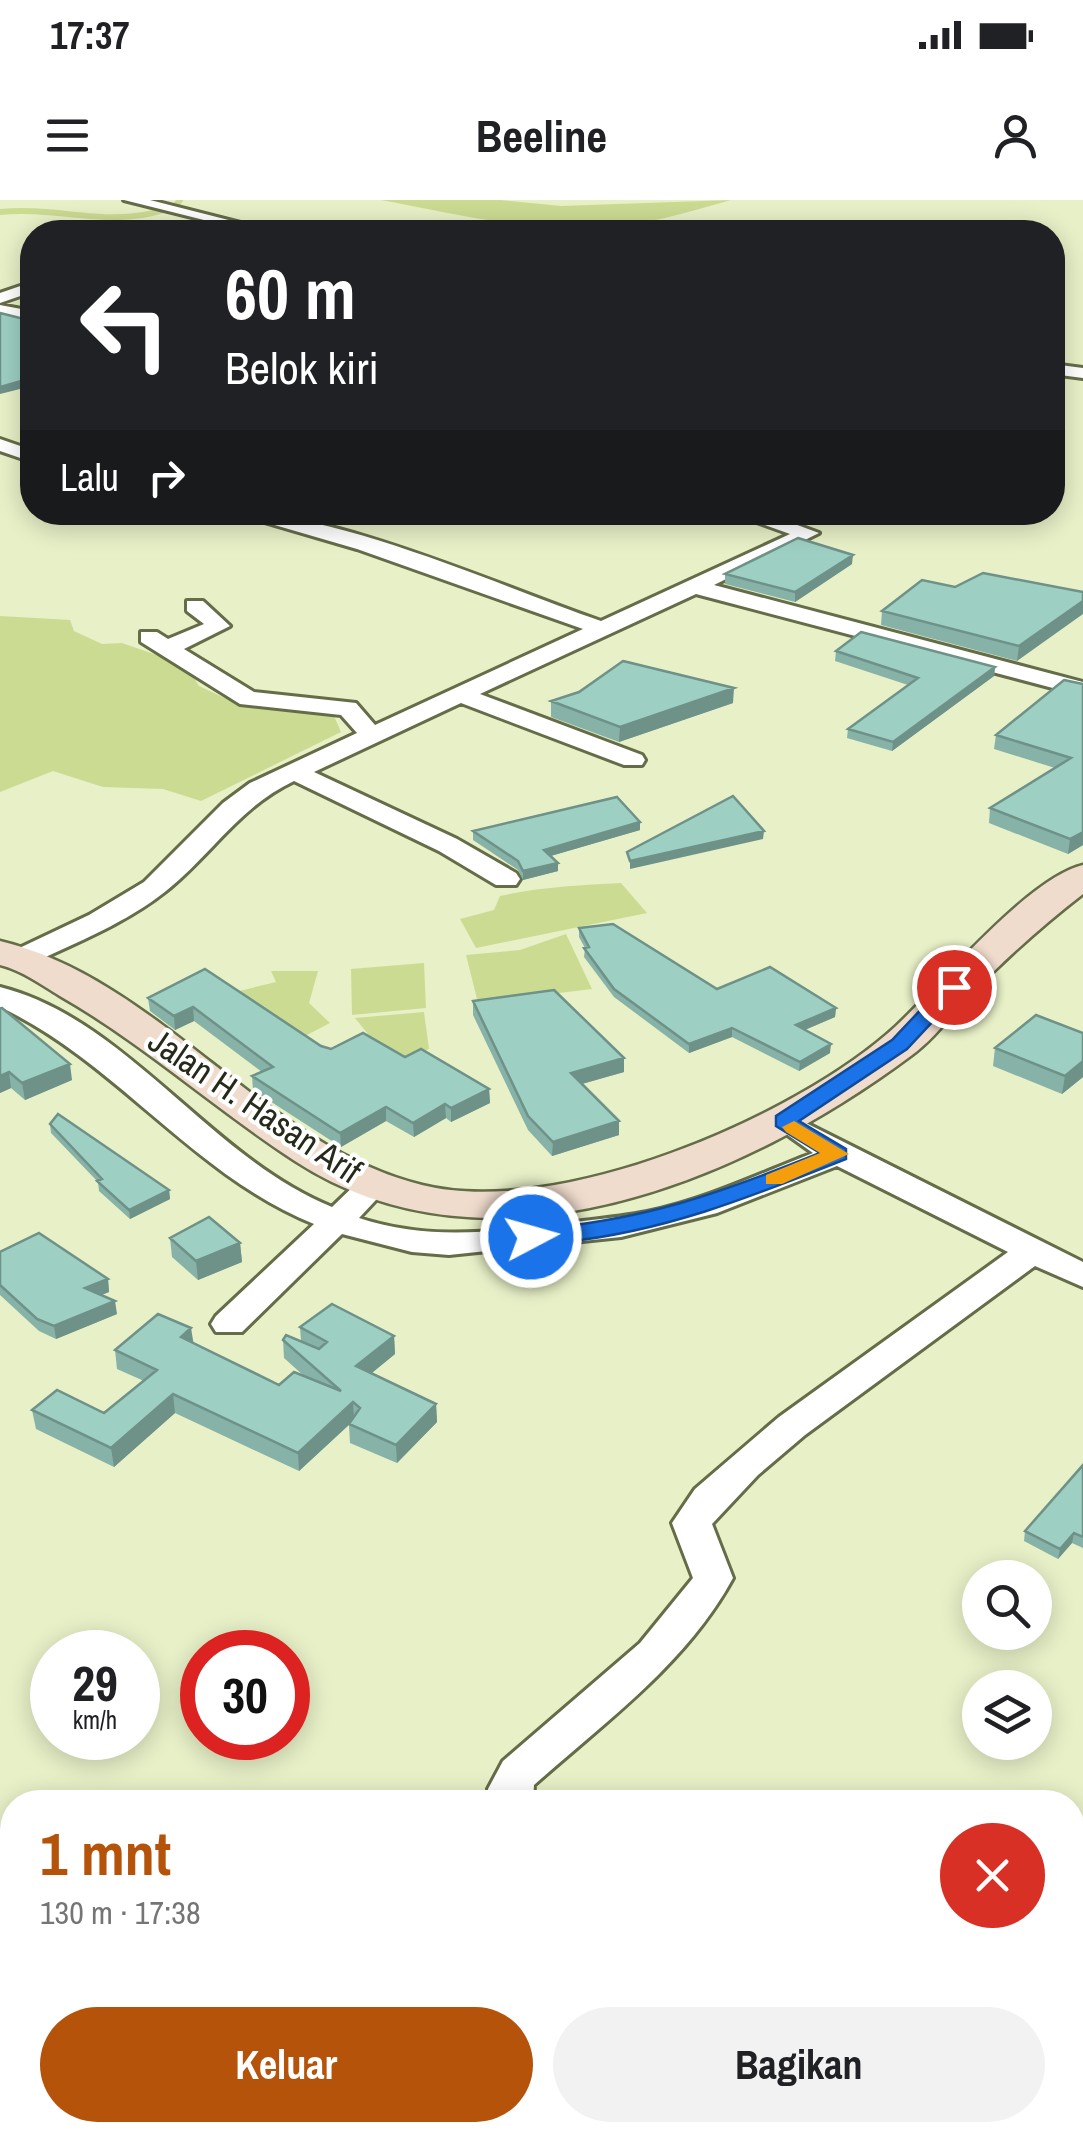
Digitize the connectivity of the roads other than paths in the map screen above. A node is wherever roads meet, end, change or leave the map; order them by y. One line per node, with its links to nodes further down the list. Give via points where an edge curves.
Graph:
1 (131, 200): 2 (street)
2 (217, 220)
3 (289, 525): 7 (street)
4 (777, 525): 5 (street, via 809,536)
5 (695, 587): 7 (street); 8 (street)
6 (195, 606): 10 (street, via 219,626 158,642 248,699 341,706)
7 (600, 628): 9 (street)
8 (1083, 689)
9 (461, 695): 10 (street); 11 (street)
10 (366, 727): 12 (street)
11 (633, 760)
12 (292, 771): 14 (street); 15 (street, via 222,813 151,890)
13 (1083, 876): 19 (main road, Jalan H. Hasan Arif, via 979,962)
14 (506, 879)
15 (10, 956): 17 (main road, Jalan H. Hasan Arif)
16 (0, 996): 17 (street)
17 (55, 1000): 18 (street); 20 (street, via 88,1044 252,1178); 20 (main road, Jalan H. Hasan Arif, via 145,1031 347,1174)
18 (0, 1023)
19 (811, 1138): 20 (main road, Jalan H. Hasan Arif, via 529,1202); 20 (street, via 730,1198 608,1230 430,1244); 21 (street)
20 (355, 1205): 23 (street)
21 (1033, 1251): 22 (street); 24 (street, via 848,1384 716,1491 692,1522 712,1578 702,1600 518,1773)
22 (1083, 1276)
23 (229, 1324)
24 (510, 1790)

